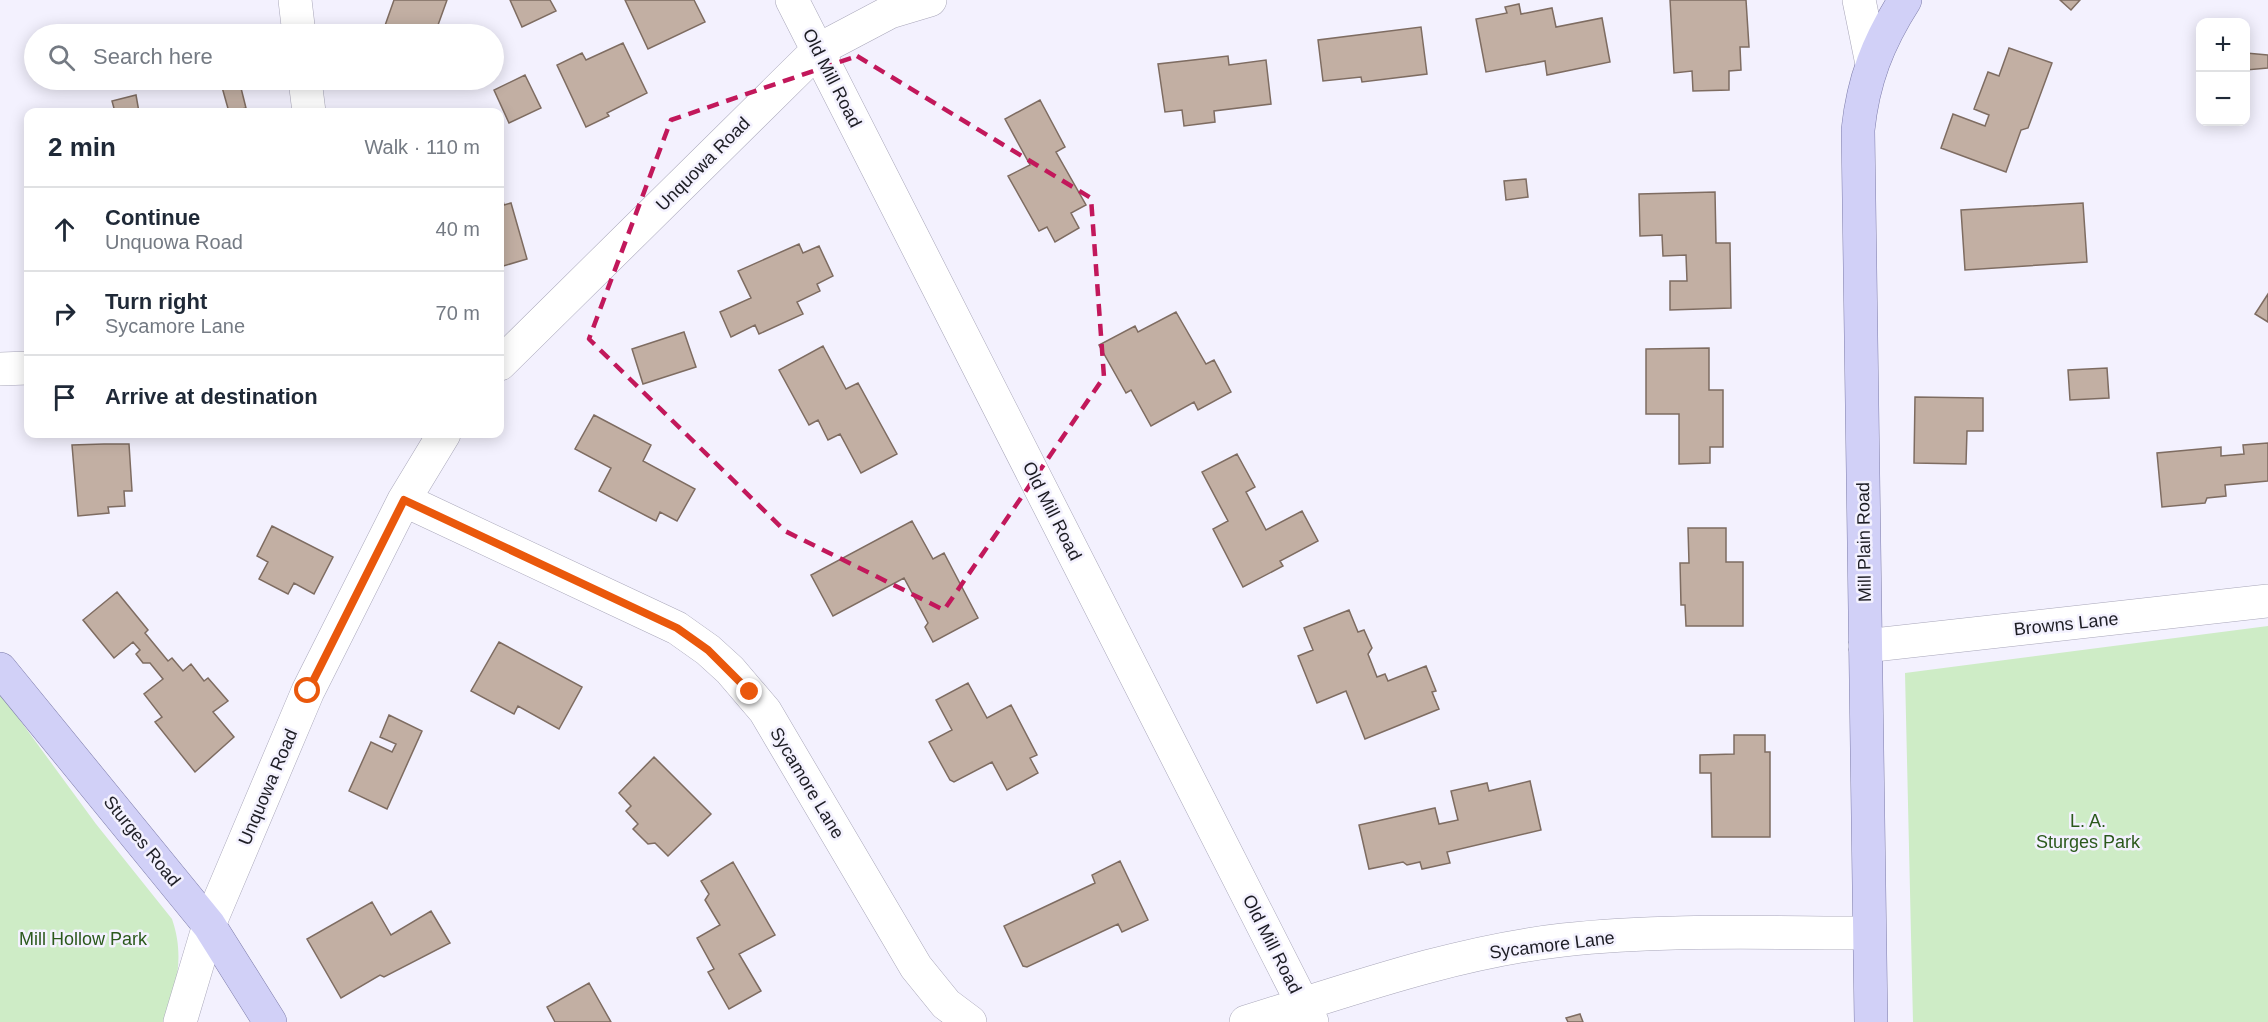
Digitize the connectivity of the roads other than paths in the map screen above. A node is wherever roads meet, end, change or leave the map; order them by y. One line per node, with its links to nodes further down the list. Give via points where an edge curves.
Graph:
1 (295, 0): 6 (street)
2 (792, 0): 7 (street, Old Mill Road)
3 (930, 0): 7 (street, Unquowa Road, via 890,12)
4 (1858, 0): 8 (street)
5 (1905, 0): 8 (main road, Mill Plain Road)
6 (299, 24)
7 (818, 50): 11 (street, Unquowa Road); 21 (street, Old Mill Road)
8 (1872, 64): 17 (main road, Mill Plain Road, via 1862,93 1858,130)
9 (306, 90): 10 (street)
10 (308, 108)
11 (504, 360)
12 (24, 368): 13 (street)
13 (0, 369)
14 (442, 438): 15 (street, Unquowa Road)
15 (404, 500): 19 (street, Unquowa Road, via 308,691); 24 (street, Sycamore Lane, via 677,628 730,670 765,711 916,968 946,1004)
16 (2268, 601): 17 (street, Browns Lane)
17 (1865, 646): 20 (main road, Mill Plain Road)
18 (0, 669): 19 (main road, Sturges Road)
19 (209, 925): 22 (street, Unquowa Road); 23 (main road, Sturges Road)
20 (1869, 933): 21 (street, Sycamore Lane, via 1674,934 1563,940 1467,956); 26 (main road, Mill Plain Road)
21 (1307, 1013): 25 (street, Sycamore Lane)
22 (180, 1022)
23 (270, 1022)
24 (970, 1022)
25 (1246, 1022)
26 (1871, 1022)

